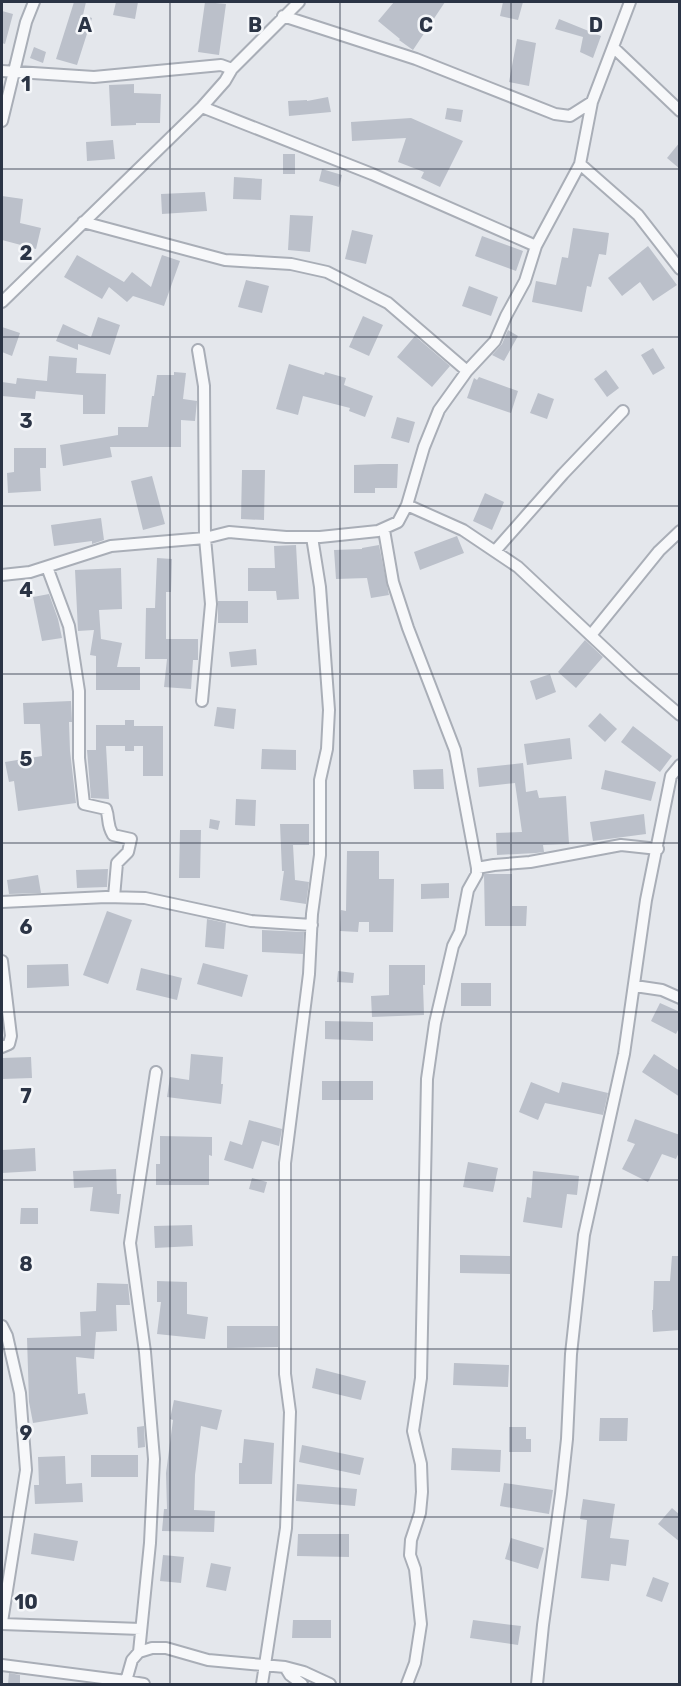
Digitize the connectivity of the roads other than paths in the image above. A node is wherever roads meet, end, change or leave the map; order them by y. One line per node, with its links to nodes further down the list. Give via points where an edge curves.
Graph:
1 (34, 2): 11 (street)
2 (299, 2): 4 (street)
3 (630, 2): 5 (street)
4 (283, 16): 6 (street); 8 (street, via 416,59 555,114 570,116)
5 (614, 48): 8 (street); 10 (street)
6 (231, 69): 7 (street, via 221,65 94,77); 9 (street)
7 (2, 71)
8 (592, 102): 12 (street)
9 (202, 107): 13 (street); 14 (street, via 372,174)
10 (680, 111)
11 (2, 121)
12 (580, 164): 14 (street); 15 (street, via 638,214)
13 (83, 222): 16 (street); 18 (street, via 225,260 291,264 327,272 388,303)
14 (536, 246): 18 (street, via 525,281 495,341)
15 (680, 269)
16 (2, 302)
17 (198, 350): 24 (street, via 204,386)
18 (467, 371): 20 (street, via 439,410)
19 (623, 411): 25 (street)
20 (407, 505): 21 (street, via 398,522); 25 (street, via 463,530)
21 (384, 530): 23 (street); 33 (street, via 393,582 454,750)
22 (680, 531): 28 (street, via 659,550)
23 (312, 537): 24 (street, via 229,532); 36 (street, via 320,587 329,710 320,780 320,855)
24 (205, 538): 26 (street, via 111,546); 29 (street, via 211,604)
25 (495, 551): 28 (street, via 518,567)
26 (47, 567): 27 (street); 34 (street, via 69,626 79,691 84,804 106,809 107,825 113,834 131,839 128,852 117,863)
27 (2, 575)
28 (591, 635): 30 (street)
29 (202, 701)
30 (680, 715)
31 (680, 765): 32 (street, via 671,776)
32 (658, 849): 33 (street, via 621,845); 38 (street, via 646,900)
33 (477, 868): 54 (street, via 453,946 427,1079 421,1378 413,1431 423,1491 410,1555 421,1624 416,1663)
34 (114, 897): 35 (street); 36 (street, via 145,898 251,921)
35 (2, 902)
36 (312, 925): 47 (street, via 285,1163 285,1374 290,1412 285,1528)
37 (2, 961): 40 (street, via 11,1036 9,1044)
38 (635, 986): 39 (street, via 662,990); 55 (street, via 619,1084 584,1235 571,1354 567,1439)
39 (680, 998)
40 (2, 1047)
41 (156, 1072): 44 (street, via 130,1243 154,1459)
42 (2, 1326): 43 (street, via 20,1393 26,1470)
43 (2, 1623): 44 (street)
44 (141, 1629): 45 (street)
45 (139, 1652): 47 (street, via 166,1648 208,1660); 49 (street, via 132,1660)
46 (2, 1665): 49 (street)
47 (264, 1666): 48 (street); 51 (street)
48 (285, 1667): 52 (street); 53 (street)
49 (125, 1683): 50 (street)
50 (144, 1684)
51 (262, 1684)
52 (302, 1684)
53 (330, 1684)
54 (407, 1684)
55 (537, 1684)

